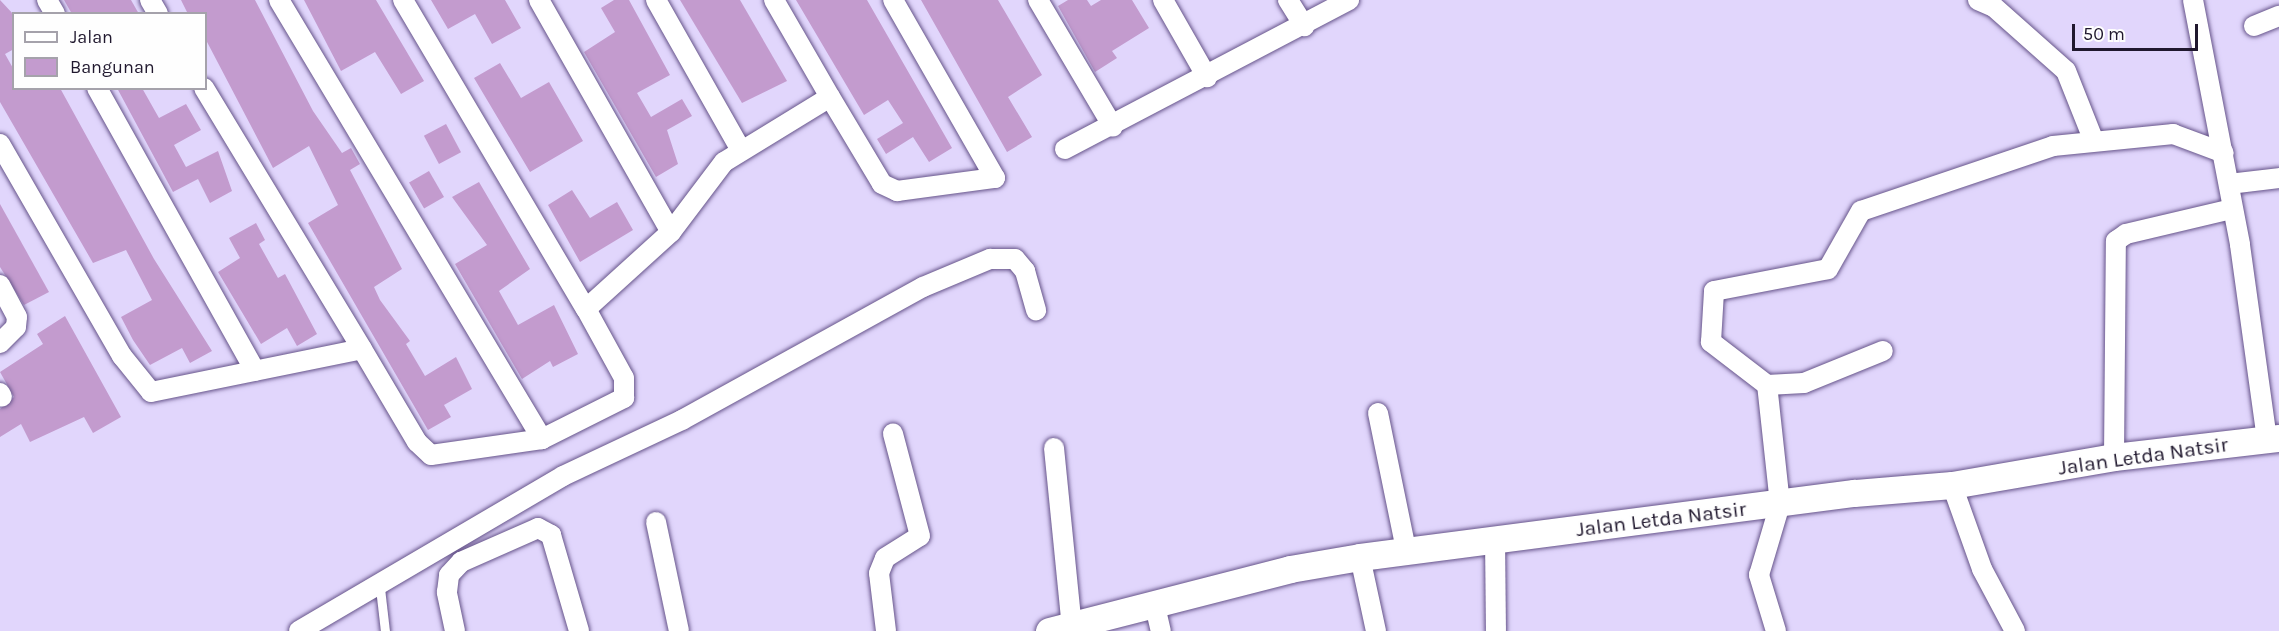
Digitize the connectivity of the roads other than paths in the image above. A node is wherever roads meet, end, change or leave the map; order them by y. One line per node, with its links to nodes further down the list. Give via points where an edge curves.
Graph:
1 (279, 0): 40 (street)
2 (403, 0): 31 (street)
3 (539, 0): 29 (street)
4 (656, 0): 24 (street)
5 (774, 0): 19 (street)
6 (893, 0): 19 (street, via 995,178 897,191 882,184)
7 (1038, 0): 20 (street)
8 (1163, 0): 16 (street)
9 (1288, 0): 14 (street)
10 (1348, 0): 14 (street)
11 (1978, 0): 21 (street, via 1994,7 2066,71)
12 (2193, 0): 25 (street)
13 (2279, 16): 15 (street)
14 (1304, 26): 16 (street)
15 (2254, 26)
16 (1207, 77): 20 (street)
17 (98, 90): 36 (street)
18 (205, 90): 34 (street)
19 (830, 97): 24 (street)
20 (1113, 127): 23 (street)
21 (2093, 139): 25 (street, via 2173,134); 37 (street, via 2053,146 1861,211 1828,269 1714,291 1711,342)
22 (0, 144): 36 (street, via 150,392)
23 (1065, 149)
24 (741, 150): 29 (street, via 695,194)
25 (2224, 153): 27 (street)
26 (2279, 178): 27 (street)
27 (2229, 184): 28 (street)
28 (2232, 209): 41 (street); 43 (street, via 2126,234 2116,241)
29 (671, 232): 31 (street)
30 (0, 285): 33 (street, via 17,317 16,327)
31 (586, 309): 40 (street, via 624,378 624,398)
32 (1036, 310): 50 (street, via 1021,263 1004,258 980,263 869,313 682,420 563,476)
33 (0, 343)
34 (362, 349): 36 (street); 40 (street, via 417,442 431,455)
35 (1883, 351): 37 (street, via 1804,383)
36 (255, 371)
37 (1767, 385): 45 (street)
38 (1378, 413): 48 (street)
39 (893, 434): 58 (street, via 920,536 885,558 879,573)
40 (542, 439)
41 (2273, 439): 43 (main road, Jalan Letda Natsir)
42 (1054, 448): 52 (street)
43 (2114, 457): 44 (main road, Jalan Letda Natsir)
44 (1952, 485): 45 (main road, Jalan Letda Natsir); 62 (street, via 1982,569)
45 (1780, 504): 47 (main road, Jalan Letda Natsir); 61 (street, via 1759,575)
46 (656, 522): 57 (street)
47 (1496, 538): 48 (main road, Jalan Letda Natsir); 60 (street)
48 (1406, 550): 49 (main road, Jalan Letda Natsir)
49 (1360, 557): 51 (main road, Jalan Letda Natsir, via 1290,570); 59 (street)
50 (380, 588): 53 (street); 54 (lane)
51 (1158, 619): 52 (main road, Jalan Letda Natsir)
52 (1060, 629)
53 (299, 631)
54 (385, 631)
55 (455, 631): 56 (street, via 449,574 461,562 538,528 552,536)
56 (579, 631)
57 (679, 631)
58 (886, 631)
59 (1376, 631)
60 (1496, 631)
61 (1776, 631)
62 (2015, 631)

